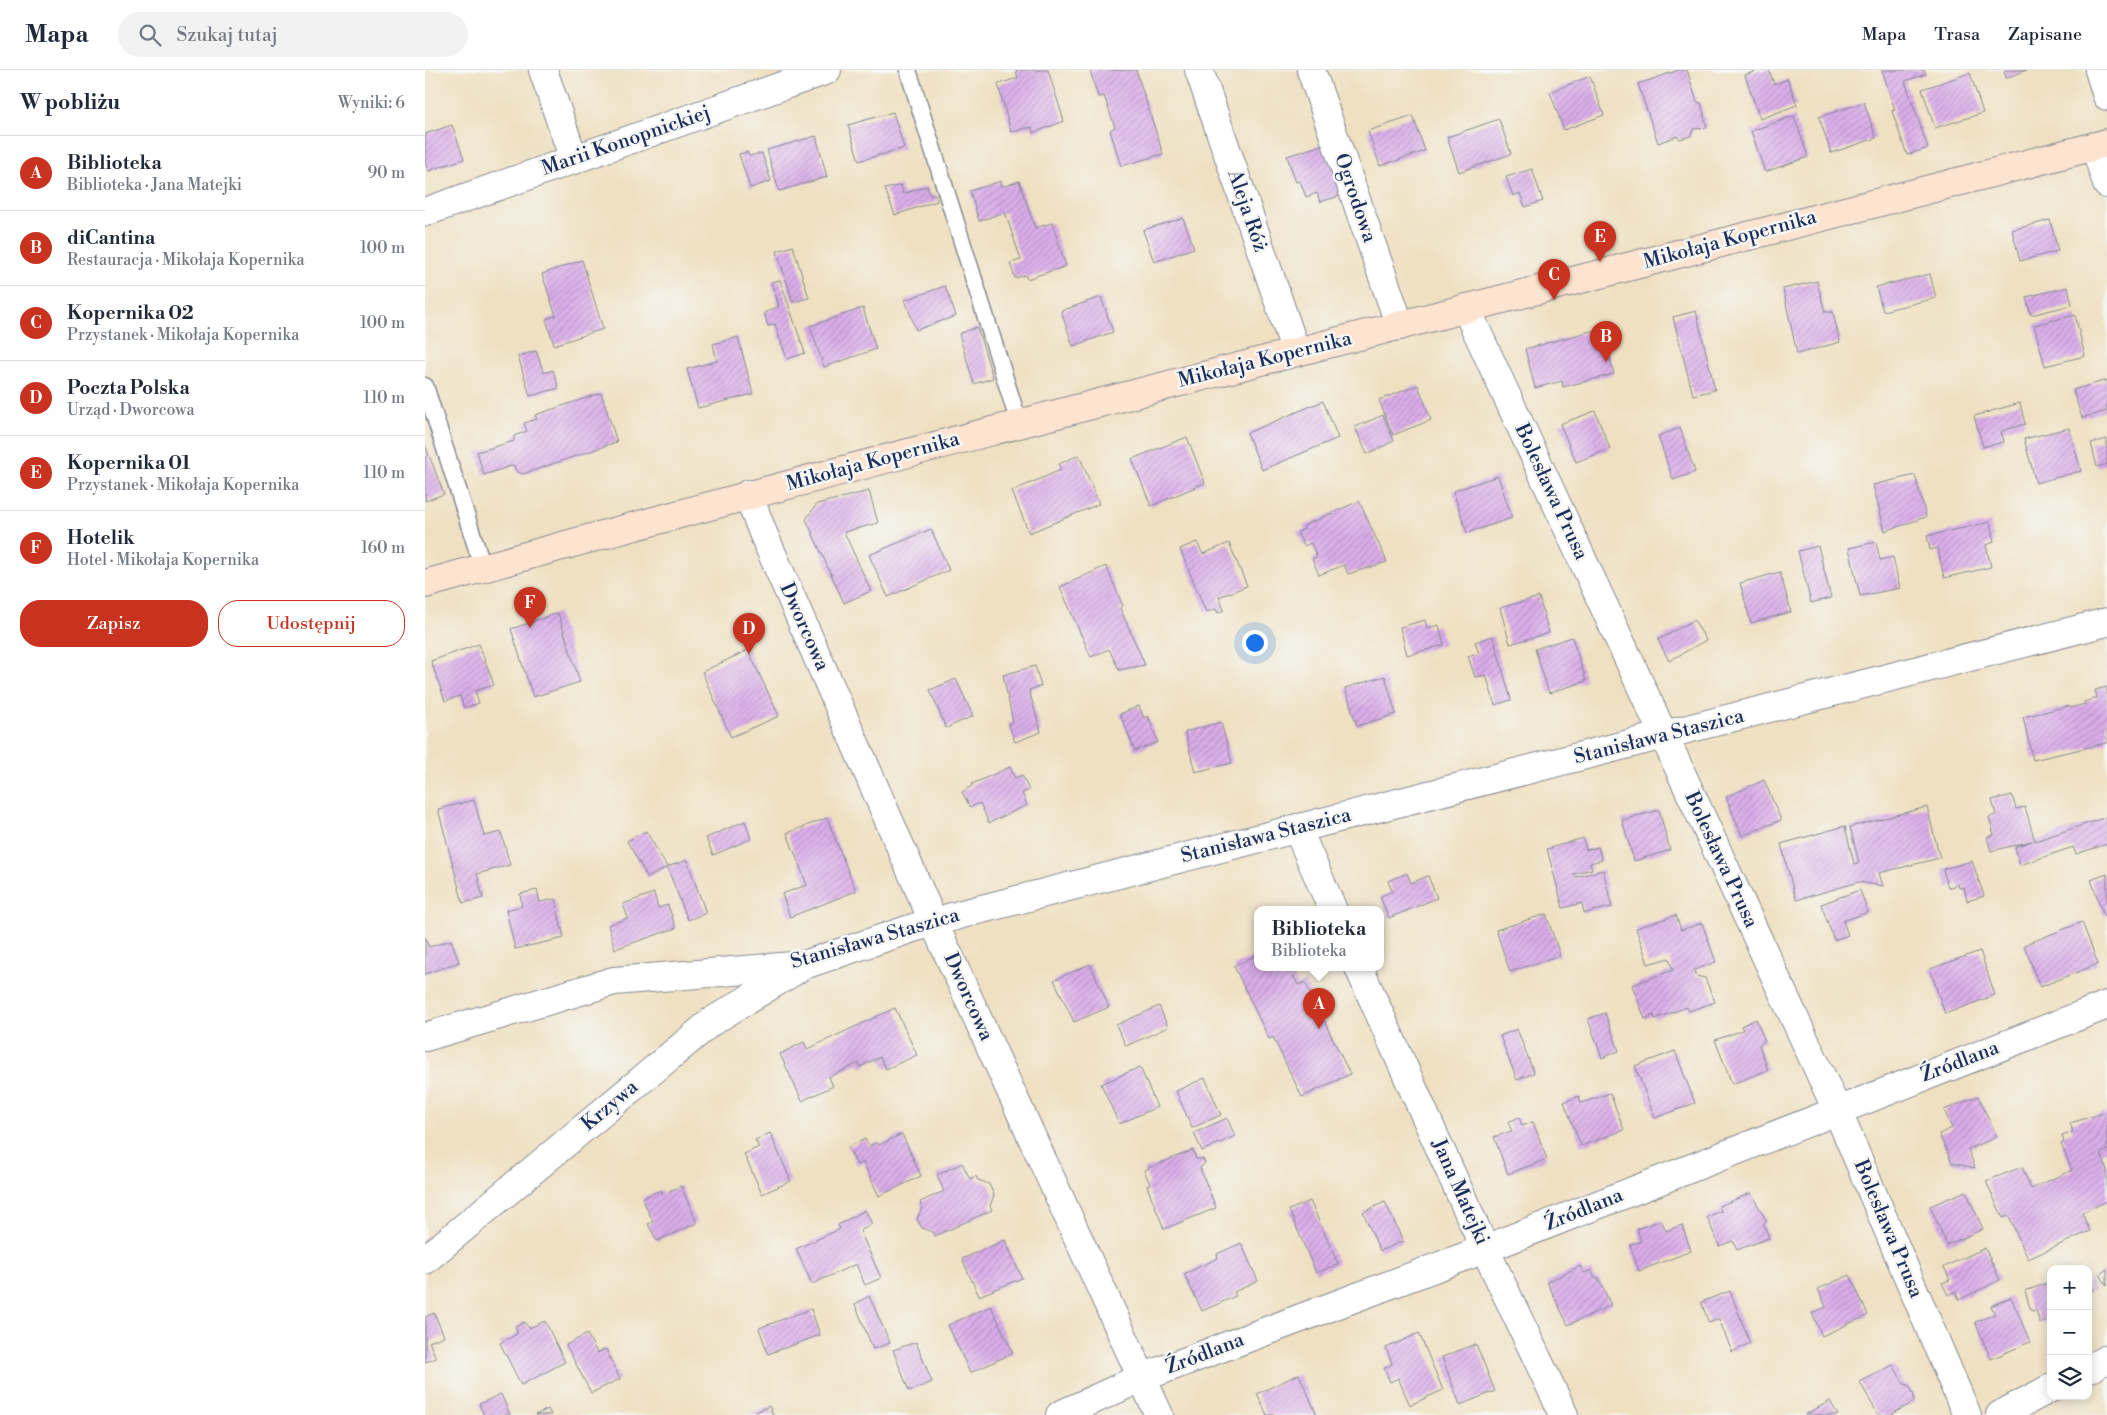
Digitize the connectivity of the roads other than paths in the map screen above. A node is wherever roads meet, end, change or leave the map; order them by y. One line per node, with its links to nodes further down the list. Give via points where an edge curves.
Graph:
1 (543, 70): 9 (street)
2 (827, 70): 9 (street, Marii Konopnickiej)
3 (908, 70): 16 (lane)
4 (1199, 70): 14 (street, Aleja Róż)
5 (1311, 70): 13 (street, Ogrodowa)
6 (2099, 70): 7 (street)
7 (2107, 96)
8 (2101, 144): 10 (street); 12 (street, Mikołaja Kopernika)
9 (574, 160): 11 (street, Marii Konopnickiej)
10 (2107, 184)
11 (425, 212)
12 (1466, 308): 13 (street, Mikołaja Kopernika); 21 (street, Bolesława Prusa)
13 (1400, 326): 14 (street, Mikołaja Kopernika)
14 (1296, 352): 16 (street, Mikołaja Kopernika)
15 (425, 386): 18 (lane)
16 (1019, 423): 17 (street, Mikołaja Kopernika)
17 (748, 494): 18 (street, Mikołaja Kopernika); 24 (street, Dworcowa)
18 (483, 568): 19 (street, Mikołaja Kopernika)
19 (425, 584)
20 (2107, 622): 21 (street, Stanisława Staszica)
21 (1664, 736): 22 (street, Stanisława Staszica); 29 (street, Bolesława Prusa)
22 (1297, 828): 23 (street); 24 (street, Stanisława Staszica)
23 (1331, 906)
24 (933, 921): 25 (street, Stanisława Staszica); 34 (street, Dworcowa)
25 (804, 965): 28 (street, Stanisława Staszica, via 615,981); 31 (street, Krzywa, via 711,1022)
26 (1360, 971): 30 (street, Jana Matejki)
27 (2107, 1005): 29 (street, Źródlana)
28 (425, 1037)
29 (1837, 1110): 30 (street, Źródlana); 39 (street, Bolesława Prusa)
30 (1485, 1249): 34 (street, Źródlana); 38 (street, Jana Matejki)
31 (425, 1260)
32 (2107, 1359): 33 (street)
33 (2092, 1367)
34 (1141, 1378): 36 (street, Źródlana); 37 (street, Dworcowa)
35 (2047, 1390): 40 (street)
36 (1060, 1415)
37 (1159, 1415)
38 (1564, 1415)
39 (1967, 1415)
40 (2000, 1415)

